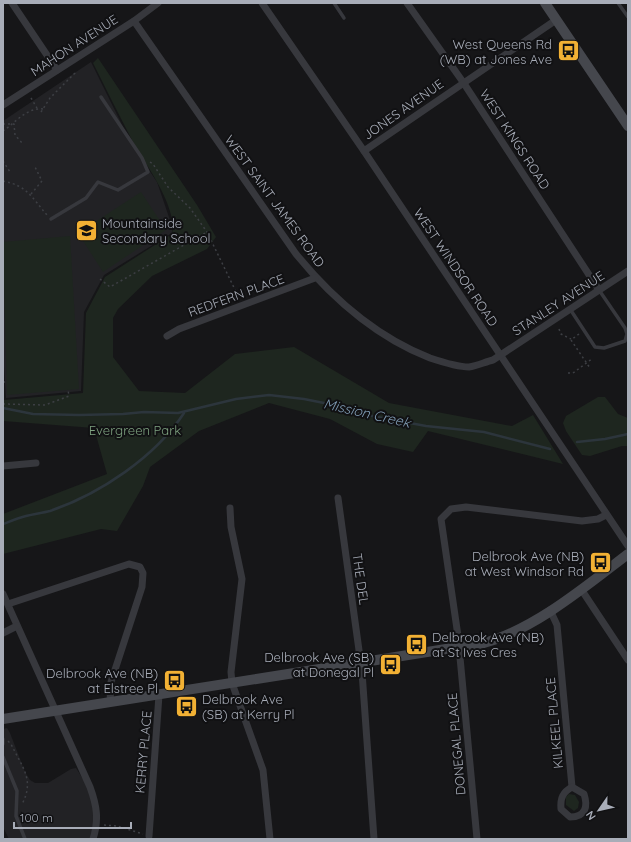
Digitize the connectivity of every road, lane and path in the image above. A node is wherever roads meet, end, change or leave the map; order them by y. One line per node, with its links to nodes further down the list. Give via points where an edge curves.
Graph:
1 (12, 3): 12 (street)
2 (158, 3): 11 (street, MAHON AVENUE)
3 (262, 3): 26 (street, WEST WINDSOR ROAD)
4 (334, 3): 9 (lane)
5 (408, 3): 14 (street, WEST KINGS ROAD)
6 (545, 3): 10 (street)
7 (618, 3): 8 (lane)
8 (628, 17)
9 (344, 18)
10 (556, 20): 14 (street, JONES AVENUE); 23 (street)
11 (134, 21): 12 (street, MAHON AVENUE); 36 (street, WEST SAINT JAMES ROAD)
12 (57, 70): 17 (street, MAHON AVENUE)
13 (74, 71): 19 (path, via 75,74 50,98)
14 (463, 82): 26 (street, JONES AVENUE); 38 (street, WEST KINGS ROAD)
15 (101, 97): 27 (lane)
16 (31, 98): 18 (path)
17 (3, 105)
18 (37, 108): 19 (path); 22 (path)
19 (43, 109): 20 (path)
20 (41, 112)
21 (3, 124): 22 (path)
22 (14, 124): 24 (path); 25 (path, via 15,135)
23 (628, 126)
24 (3, 131)
25 (22, 144)
26 (364, 151): 45 (street, WEST WINDSOR ROAD)
27 (142, 158): 33 (lane, via 148,172 118,190 98,182 86,198); 34 (path, via 153,164 168,187 190,208)
28 (3, 161): 30 (path)
29 (34, 165): 32 (path, via 42,181)
30 (10, 172)
31 (3, 181): 32 (path, via 14,183)
32 (31, 194): 33 (path)
33 (51, 219)
34 (207, 232): 37 (path, via 110,287); 39 (path)
35 (628, 271): 38 (street, STANLEY AVENUE)
36 (315, 278): 39 (street, REDFERN PLACE); 45 (street, WEST SAINT JAMES ROAD, via 358,317 413,351 438,361 470,367)
37 (100, 279)
38 (600, 290): 40 (street, STANLEY AVENUE); 41 (lane, via 625,328 625,341 604,348 595,347)
39 (242, 305): 43 (street, REDFERN PLACE)
40 (570, 309): 41 (lane); 45 (street, STANLEY AVENUE)
41 (581, 325): 44 (path, via 578,332 580,334)
42 (559, 329): 44 (path)
43 (167, 336)
44 (571, 340): 47 (path)
45 (501, 355): 58 (street, WEST WINDSOR ROAD)
46 (594, 358): 47 (path)
47 (587, 363): 48 (path); 49 (path, via 573,373)
48 (590, 368)
49 (568, 373)
50 (3, 382): 51 (path)
51 (6, 382)
52 (68, 390): 53 (path, via 69,396 45,405)
53 (3, 404)
54 (36, 463): 55 (street)
55 (3, 466)
56 (338, 498): 69 (street, THE DEL)
57 (230, 508): 70 (street, via 231,527 242,579 231,672)
58 (606, 515): 59 (street, WEST WINDSOR ROAD); 67 (street, DONEGAL PLACE, via 582,521 466,507 447,512 441,519)
59 (628, 546)
60 (628, 554): 61 (street)
61 (581, 589): 64 (street); 68 (street)
62 (3, 594): 63 (street)
63 (8, 604): 65 (street); 72 (street, via 129,564 140,567 143,573 142,587 111,682)
64 (550, 610): 67 (street, via 498,639); 77 (street, KILKEEL PLACE, via 557,625)
65 (17, 626): 66 (street); 73 (street)
66 (3, 633)
67 (459, 648): 69 (street); 85 (street, DONEGAL PLACE)
68 (628, 660)
69 (360, 662): 70 (street); 84 (street)
70 (232, 683): 71 (street); 83 (street, via 263,770)
71 (159, 695): 72 (street); 80 (street, KERRY PLACE)
72 (110, 702): 73 (street)
73 (56, 711): 74 (street); 79 (street, via 90,787 98,814)
74 (3, 719)
75 (3, 741): 78 (path, via 12,744 29,782 27,796)
76 (3, 757): 78 (lane, via 17,791)
77 (572, 787)
78 (15, 814): 81 (lane)
79 (98, 825): 80 (path, via 117,826); 82 (street)
80 (149, 836)
81 (25, 839)
82 (93, 839)
83 (270, 839)
84 (374, 839)
85 (477, 839)

